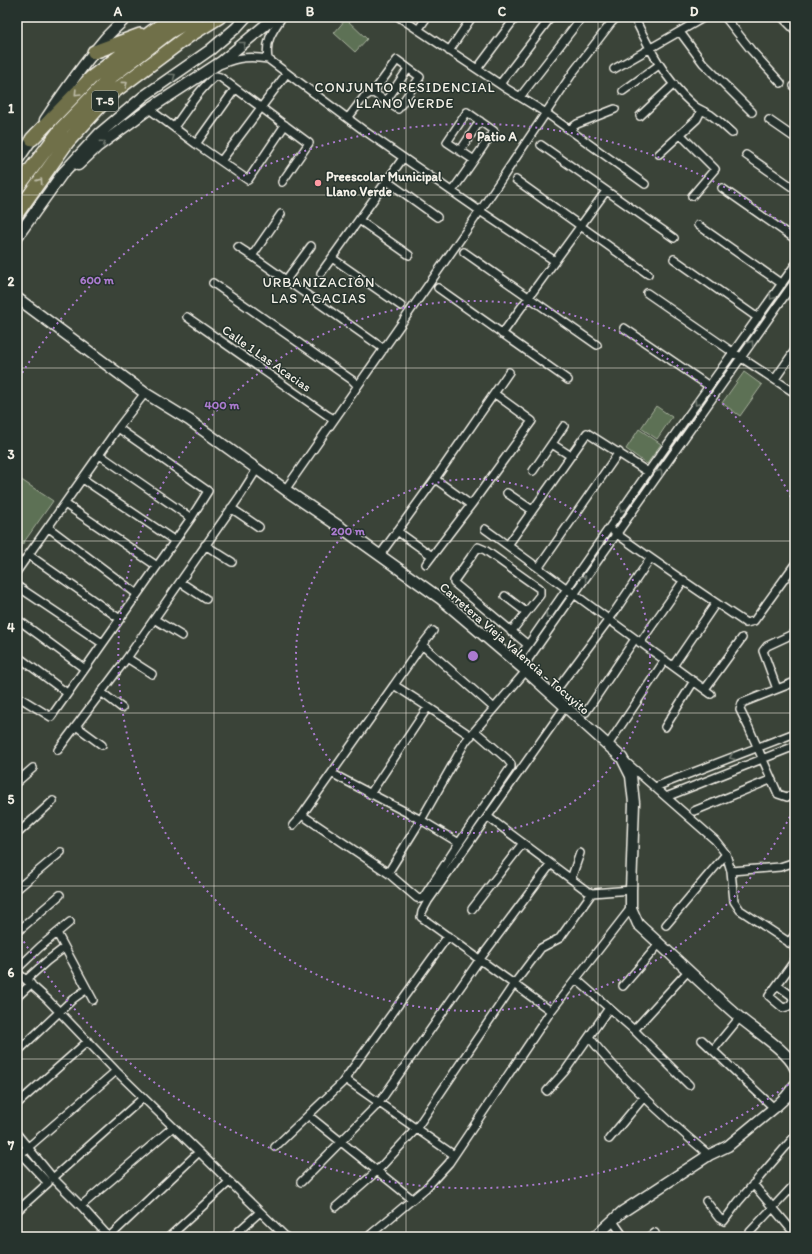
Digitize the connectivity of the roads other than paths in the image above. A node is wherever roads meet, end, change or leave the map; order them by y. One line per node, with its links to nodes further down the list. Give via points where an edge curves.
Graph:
1 (127, 17): 25 (street)
2 (174, 17): 21 (highway)
3 (196, 17): 72 (highway, T-5, via 169,32 112,76 62,128)
4 (219, 17): 79 (highway, T-5, one-way to 4, via 68,141 112,94 187,37)
5 (246, 17): 71 (street, one-way to 5, via 100,132 144,96 210,50)
6 (275, 17): 28 (street, one-way to 6)
7 (282, 17): 26 (street, via 266,49)
8 (399, 17): 19 (street)
9 (427, 17): 19 (street)
10 (472, 17): 24 (street)
11 (516, 17): 30 (street)
12 (551, 17): 34 (street)
13 (582, 17): 39 (street)
14 (618, 17): 46 (street, via 574,71)
15 (634, 17): 23 (street)
16 (706, 17): 22 (street)
17 (726, 17): 33 (street, via 750,50)
18 (782, 17): 20 (street)
19 (418, 30): 24 (street)
20 (795, 30)
21 (153, 31): 25 (highway); 57 (highway, one-way to 57, via 91,78)
22 (680, 32): 23 (street); 45 (street, via 703,63)
23 (649, 49): 27 (street); 31 (street)
24 (449, 51): 30 (street)
25 (94, 52): 57 (street, via 68,84)
26 (268, 60): 28 (street, via 257,57 240,58); 32 (street)
27 (659, 65): 35 (street); 37 (street)
28 (213, 67): 42 (street)
29 (408, 69): 38 (street, via 397,60); 40 (street); 40 (street, via 420,77 398,109)
30 (476, 69): 34 (street)
31 (614, 69)
32 (287, 73): 41 (street); 48 (street)
33 (781, 83)
34 (500, 84): 39 (street)
35 (674, 84): 44 (street, via 690,103); 47 (street)
36 (235, 89): 41 (street); 52 (street, via 216,76); 58 (street)
37 (623, 91)
38 (372, 92): 40 (street); 48 (street, via 364,97)
39 (520, 97): 46 (street)
40 (386, 101)
41 (261, 108): 51 (street); 64 (street)
42 (150, 109): 52 (street); 71 (street, one-way to 42, via 97,147)
43 (615, 109): 53 (street)
44 (701, 111): 54 (street, via 709,114); 55 (street, via 698,120)
45 (752, 112)
46 (546, 113): 53 (street); 78 (street)
47 (640, 116)
48 (348, 118): 63 (street)
49 (769, 120): 56 (street)
50 (480, 121): 60 (street); 60 (street, via 467,112 447,142); 65 (street, via 494,130)
51 (285, 125): 64 (street, via 248,180); 69 (street, via 309,143)
52 (174, 128): 58 (street)
53 (570, 129): 70 (street)
54 (732, 133)
55 (680, 134): 61 (street); 77 (street, via 715,169)
56 (795, 138)
57 (32, 140): 66 (street)
58 (196, 144): 64 (street)
59 (541, 145): 76 (street)
60 (460, 151): 65 (street)
61 (659, 154)
62 (746, 155): 74 (street)
63 (403, 158): 68 (street); 75 (street)
64 (221, 160)
65 (474, 160): 75 (street)
66 (17, 161)
67 (516, 180): 84 (street)
68 (387, 181): 81 (street); 82 (street)
69 (282, 182)
70 (646, 184)
71 (52, 187): 85 (street)
72 (17, 188)
73 (722, 188): 87 (street)
74 (795, 189)
75 (452, 191): 78 (street)
76 (606, 191): 84 (street); 86 (street)
77 (692, 196)
78 (480, 211): 95 (street); 113 (street)
79 (17, 213)
80 (281, 214): 92 (street)
81 (437, 217)
82 (359, 220): 91 (street); 93 (street)
83 (698, 224): 102 (street)
84 (580, 226): 95 (street); 98 (street)
85 (17, 237)
86 (674, 238)
87 (795, 239)
88 (238, 246): 92 (street)
89 (311, 246): 99 (street)
90 (464, 252): 105 (street)
91 (409, 255)
92 (252, 256): 99 (street)
93 (332, 258): 97 (street); 107 (street)
94 (674, 259): 109 (street)
95 (554, 261): 105 (street)
96 (795, 265): 102 (street)
97 (321, 273)
98 (648, 274)
99 (286, 280): 113 (street)
100 (795, 282): 116 (street, one-way to 100)
101 (213, 283): 120 (street)
102 (782, 284): 109 (street, one-way to 109)
103 (438, 288): 111 (street)
104 (646, 293): 115 (street)
105 (528, 297): 111 (street); 112 (street)
106 (17, 298): 122 (street, Carretera Vieja Valencia - Tocuyito)
107 (401, 306)
108 (187, 317): 125 (street, Calle 1 Las Acacias)
109 (758, 318): 115 (street)
110 (624, 328): 121 (street)
111 (502, 334): 119 (street)
112 (597, 345)
113 (384, 349): 120 (street)
114 (795, 350): 118 (street)
115 (733, 352): 116 (street); 121 (street)
116 (741, 358): 118 (street); 149 (street, one-way to 116)
117 (509, 372): 124 (street)
118 (775, 379): 123 (street)
119 (568, 380)
120 (357, 385): 125 (street)
121 (709, 386): 134 (street, one-way to 134)
122 (145, 393): 127 (street); 132 (street, Carretera Vieja Valencia - Tocuyito, via 189,420)
123 (795, 393)
124 (495, 394): 136 (street); 140 (street, via 532,421)
125 (334, 419): 137 (street)
126 (564, 426): 128 (street)
127 (118, 428): 130 (street); 143 (street, via 208,491)
128 (552, 444): 131 (street); 133 (street)
129 (619, 452): 131 (street, via 587,433); 134 (street); 161 (street)
130 (100, 455): 135 (street); 143 (street)
131 (571, 456): 142 (street)
132 (257, 470): 137 (street, Carretera Vieja Valencia - Tocuyito); 141 (street)
133 (533, 471)
134 (648, 472): 146 (street, one-way to 146)
135 (84, 479): 139 (street); 150 (street)
136 (435, 479): 140 (street); 148 (street)
137 (285, 490): 154 (street, Carretera Vieja Valencia - Tocuyito)
138 (507, 493): 142 (street)
139 (65, 504): 145 (street); 160 (street)
140 (471, 505): 155 (street)
141 (231, 508): 144 (street); 152 (street)
142 (532, 510): 151 (street)
143 (191, 518): 150 (street)
144 (258, 527)
145 (49, 528): 153 (street); 167 (street)
146 (609, 528): 149 (street); 166 (street)
147 (485, 529): 151 (street)
148 (398, 531): 154 (street); 155 (street)
149 (616, 534): 156 (street); 166 (street, one-way to 149)
150 (175, 541): 160 (street)
151 (508, 544): 161 (street)
152 (205, 545): 157 (street); 164 (street)
153 (29, 555): 162 (street); 172 (street)
154 (380, 555): 189 (street, Carretera Vieja Valencia - Tocuyito, via 441,600)
155 (432, 556): 158 (street)
156 (650, 559): 163 (street); 175 (street)
157 (232, 562)
158 (426, 564)
159 (795, 564): 170 (street, via 754,621 746,623)
160 (157, 566): 167 (street)
161 (538, 567): 166 (street)
162 (17, 571)
163 (684, 580): 170 (street); 181 (street)
164 (180, 582): 169 (street); 174 (street)
165 (17, 586): 182 (street)
166 (570, 591): 175 (street); 184 (street, one-way to 184); 189 (street)
167 (137, 594): 172 (street)
168 (505, 596): 171 (street)
169 (206, 599)
170 (716, 603): 188 (street)
171 (526, 612): 177 (street); 177 (street, via 540,595 540,589 478,547 454,583)
172 (120, 618): 182 (street)
173 (17, 619): 190 (street)
174 (154, 619): 179 (street); 186 (street)
175 (608, 620): 181 (street); 195 (street)
176 (433, 630): 183 (street)
177 (511, 632): 184 (street)
178 (795, 633): 197 (street, via 762,651)
179 (182, 636)
180 (742, 638): 196 (street)
181 (638, 641): 187 (street); 206 (street)
182 (102, 643): 190 (street)
183 (422, 645): 194 (street); 205 (street)
184 (528, 645): 189 (street)
185 (17, 656): 199 (street)
186 (127, 658): 191 (street); 198 (street)
187 (665, 660): 188 (street); 212 (street)
188 (673, 666): 192 (street)
189 (521, 667): 203 (street, Carretera Vieja Valencia - Tocuyito); 205 (street)
190 (85, 669): 199 (street)
191 (152, 674)
192 (694, 682): 196 (street); 208 (street)
193 (795, 682): 197 (street)
194 (394, 686): 202 (street); 219 (street)
195 (558, 688)
196 (705, 689): 200 (street)
197 (777, 689): 214 (street, via 742,703 740,707)
198 (101, 692): 204 (street); 207 (street)
199 (67, 693): 201 (street, via 51,717)
200 (711, 694)
201 (17, 696)
202 (428, 706): 209 (street); 223 (street)
203 (565, 707): 212 (street, Carretera Vieja Valencia - Tocuyito); 229 (street)
204 (122, 708)
205 (494, 708): 209 (street)
206 (586, 712)
207 (76, 726): 211 (street); 215 (street)
208 (665, 727)
209 (473, 733): 230 (street); 233 (street, via 512,764)
210 (795, 733): 214 (street)
211 (102, 745)
212 (608, 745): 216 (street, Carretera Vieja Valencia - Tocuyito)
213 (795, 746): 217 (street)
214 (757, 748): 217 (street); 222 (street, one-way to 222)
215 (58, 750)
216 (622, 758): 222 (street); 244 (street, Carretera Vieja Valencia - Tocuyito, via 631,776 634,803)
217 (762, 759): 220 (street); 225 (street)
218 (33, 768): 221 (street)
219 (332, 774): 223 (street); 228 (street)
220 (770, 780): 224 (street, via 778,794 786,797); 227 (street)
221 (17, 782)
222 (655, 787): 225 (street)
223 (370, 794): 230 (street)
224 (795, 794)
225 (666, 797): 237 (street, via 715,840)
226 (53, 801): 232 (street)
227 (694, 811)
228 (302, 815): 231 (street); 241 (street)
229 (488, 817): 234 (street); 254 (street, via 422,912 422,917)
230 (421, 820): 233 (street); 241 (street)
231 (293, 825)
232 (17, 834)
233 (459, 843): 241 (street, via 423,898 417,898)
234 (523, 843): 239 (street); 248 (street)
235 (61, 852): 243 (street)
236 (580, 853): 242 (street)
237 (726, 854): 240 (street); 250 (street)
238 (795, 862): 240 (street, via 780,867)
239 (551, 864): 242 (street); 259 (street)
240 (731, 871): 256 (street, via 734,901 740,910)
241 (388, 873)
242 (571, 879): 245 (street)
243 (17, 889)
244 (631, 890): 245 (street); 247 (street, Carretera Vieja Valencia - Tocuyito)
245 (592, 893): 265 (street, via 560,938 541,948)
246 (60, 896): 251 (street)
247 (631, 908): 255 (street, Carretera Vieja Valencia - Tocuyito, via 638,924); 263 (street)
248 (472, 909)
249 (70, 922): 252 (street)
250 (666, 925)
251 (17, 932)
252 (57, 933): 257 (street); 262 (street)
253 (795, 934): 256 (street)
254 (448, 936): 259 (street); 283 (street)
255 (660, 943): 261 (street, Carretera Vieja Valencia - Tocuyito); 267 (street)
256 (789, 943): 258 (street)
257 (64, 948): 264 (street, via 47,961); 268 (street)
258 (795, 950)
259 (480, 959): 265 (street); 289 (street)
260 (795, 960): 266 (street)
261 (689, 970): 274 (street, Carretera Vieja Valencia - Tocuyito); 275 (street)
262 (17, 971): 264 (street)
263 (576, 979): 271 (street); 272 (street)
264 (29, 982): 269 (street); 273 (street)
265 (514, 984): 272 (street); 294 (street)
266 (777, 985)
267 (623, 986)
268 (87, 989): 270 (street); 273 (street)
269 (17, 998)
270 (93, 1000)
271 (609, 1008): 275 (street); 276 (street)
272 (551, 1010): 303 (street)
273 (60, 1012): 278 (street); 280 (street)
274 (740, 1017): 279 (street); 281 (street, Carretera Vieja Valencia - Tocuyito, via 785,1054)
275 (634, 1030): 284 (street)
276 (589, 1037): 286 (street); 287 (street)
277 (702, 1040): 279 (street)
278 (88, 1041): 282 (street); 290 (street)
279 (713, 1050): 291 (street)
280 (17, 1052)
281 (795, 1068)
282 (116, 1071): 288 (street); 300 (street)
283 (345, 1079): 289 (street); 292 (street)
284 (689, 1085)
285 (795, 1085): 291 (street)
286 (547, 1091)
287 (644, 1097): 297 (street); 304 (street)
288 (143, 1098): 293 (street); 306 (street)
289 (380, 1103): 294 (street); 298 (street)
290 (17, 1104)
291 (774, 1108): 304 (street, via 728,1146)
292 (309, 1116): 298 (street); 299 (street)
293 (173, 1127): 301 (street); 313 (street)
294 (416, 1129): 303 (street); 305 (street)
295 (17, 1134): 300 (street)
296 (795, 1136): 309 (street)
297 (609, 1139)
298 (341, 1142): 305 (street); 308 (street)
299 (275, 1147)
300 (28, 1148): 302 (street); 306 (street)
301 (199, 1152): 307 (street); 321 (street)
302 (18, 1154): 316 (street, via 48,1183)
303 (454, 1155): 311 (street, via 426,1188)
304 (709, 1155): 318 (street)
305 (377, 1171): 311 (street); 314 (street)
306 (53, 1178): 313 (street)
307 (229, 1182): 317 (street); 322 (street)
308 (301, 1182)
309 (753, 1184): 312 (street, via 724,1221); 315 (street)
310 (795, 1184): 315 (street)
311 (412, 1199): 319 (street)
312 (706, 1200)
313 (81, 1206): 321 (street)
314 (336, 1206)
315 (773, 1207): 320 (street); 327 (street)
316 (17, 1211)
317 (260, 1212): 323 (street); 324 (street)
318 (612, 1220): 325 (street); 326 (street)
319 (370, 1235)
320 (794, 1235)
321 (109, 1237)
322 (169, 1237)
323 (232, 1237)
324 (286, 1237)
325 (595, 1237)
326 (624, 1237)
327 (748, 1237)

